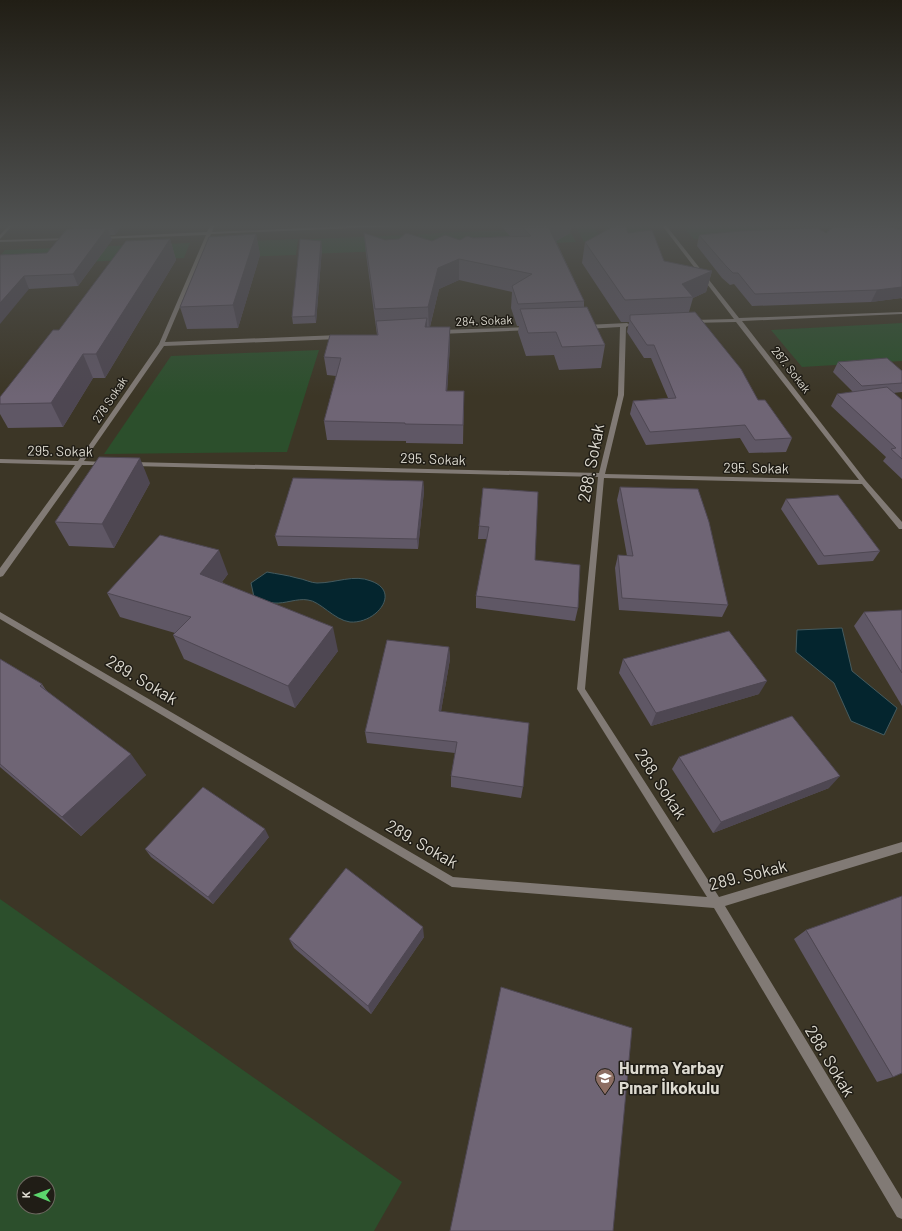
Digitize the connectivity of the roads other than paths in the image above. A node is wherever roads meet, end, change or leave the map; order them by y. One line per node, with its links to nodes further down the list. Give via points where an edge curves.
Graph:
1 (189, 281): 10 (street, 278 Sokak)
2 (708, 281): 4 (street, 287. Sokak)
3 (902, 313): 4 (street)
4 (738, 320): 5 (street); 16 (street, 287. Sokak)
5 (684, 322)
6 (583, 327): 15 (street, 288. Sokak, via 626,325 621,396)
7 (535, 329): 8 (street, 284. Sokak)
8 (432, 333)
9 (344, 336): 10 (street)
10 (162, 344): 12 (street, 278 Sokak)
11 (0, 461): 12 (street, 295. Sokak)
12 (80, 463): 13 (street, 295. Sokak); 18 (street, 278 Sokak)
13 (112, 464)
14 (128, 464): 15 (street, 295. Sokak)
15 (601, 477): 16 (street, 295. Sokak); 21 (street, 288. Sokak, via 581,689)
16 (864, 482): 17 (street, 287. Sokak)
17 (902, 527)
18 (0, 574)
19 (0, 615): 21 (street, 289. Sokak, via 452,882)
20 (902, 847): 21 (street, 289. Sokak)
21 (717, 903): 22 (street, 288. Sokak)
22 (902, 1212)

